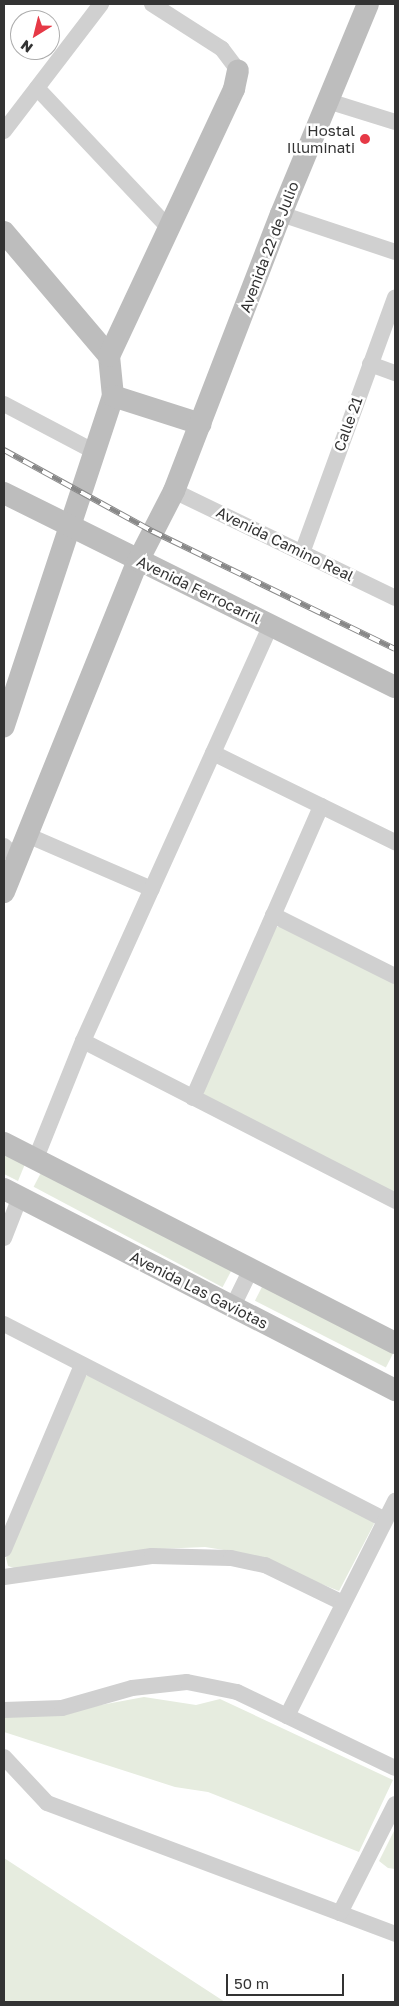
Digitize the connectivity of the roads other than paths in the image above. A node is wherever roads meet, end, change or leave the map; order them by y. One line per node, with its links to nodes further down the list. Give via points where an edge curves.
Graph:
1 (101, 4): 5 (street)
2 (152, 4): 4 (street, via 222,49)
3 (368, 4): 6 (street, Avenida 22 de Julio)
4 (238, 70): 10 (street, via 234,89)
5 (36, 88): 8 (street); 10 (street)
6 (328, 101): 7 (street); 9 (street, Avenida 22 de Julio)
7 (395, 122)
8 (4, 131)
9 (281, 214): 12 (street); 19 (street, Avenida 22 de Julio)
10 (169, 228): 14 (street)
11 (4, 232): 14 (street)
12 (395, 252)
13 (395, 296): 15 (street, Calle 21)
14 (109, 356): 17 (street)
15 (370, 364): 16 (street); 24 (street, Calle 21)
16 (395, 373)
17 (113, 396): 19 (street); 20 (street)
18 (4, 404): 20 (street)
19 (201, 424): 21 (street, Avenida 22 de Julio)
20 (95, 452): 23 (street)
21 (174, 491): 24 (street, Avenida Camino Real); 25 (street, Avenida 22 de Julio)
22 (4, 493): 23 (street, Avenida Ferrocarril)
23 (71, 527): 25 (street, Avenida Ferrocarril); 29 (street)
24 (302, 553): 26 (street, Avenida Camino Real)
25 (138, 561): 27 (street, Avenida Ferrocarril); 32 (street, Avenida 22 de Julio)
26 (395, 598)
27 (271, 625): 28 (street, Avenida Ferrocarril); 30 (street)
28 (395, 687)
29 (4, 726)
30 (213, 753): 31 (street); 35 (street)
31 (321, 806): 33 (street); 37 (street)
32 (27, 835): 34 (street, Avenida 22 de Julio); 35 (street)
33 (395, 842)
34 (11, 852): 36 (street, Avenida 22 de Julio)
35 (152, 888): 39 (street)
36 (4, 892)
37 (273, 915): 38 (street); 40 (street)
38 (395, 976)
39 (83, 1042): 40 (street); 42 (street)
40 (193, 1098): 44 (street)
41 (4, 1144): 42 (street)
42 (36, 1158): 46 (street)
43 (12, 1193): 45 (street); 47 (street, Avenida Las Gaviotas)
44 (395, 1201)
45 (4, 1238)
46 (251, 1269): 47 (street); 49 (street)
47 (232, 1308): 51 (street, Avenida Las Gaviotas)
48 (4, 1324): 50 (street)
49 (395, 1343)
50 (82, 1365): 53 (street); 54 (street)
51 (395, 1390)
52 (395, 1501): 53 (street)
53 (385, 1520): 56 (street)
54 (4, 1549)
55 (4, 1577): 56 (street, via 152,1556 196,1556 265,1565)
56 (343, 1602): 58 (street)
57 (4, 1710): 58 (street, via 62,1708 132,1688 187,1682 237,1692)
58 (287, 1716): 60 (street)
59 (4, 1757): 62 (street, via 47,1803)
60 (395, 1768)
61 (395, 1804): 62 (street)
62 (340, 1913): 63 (street)
63 (395, 1934)

